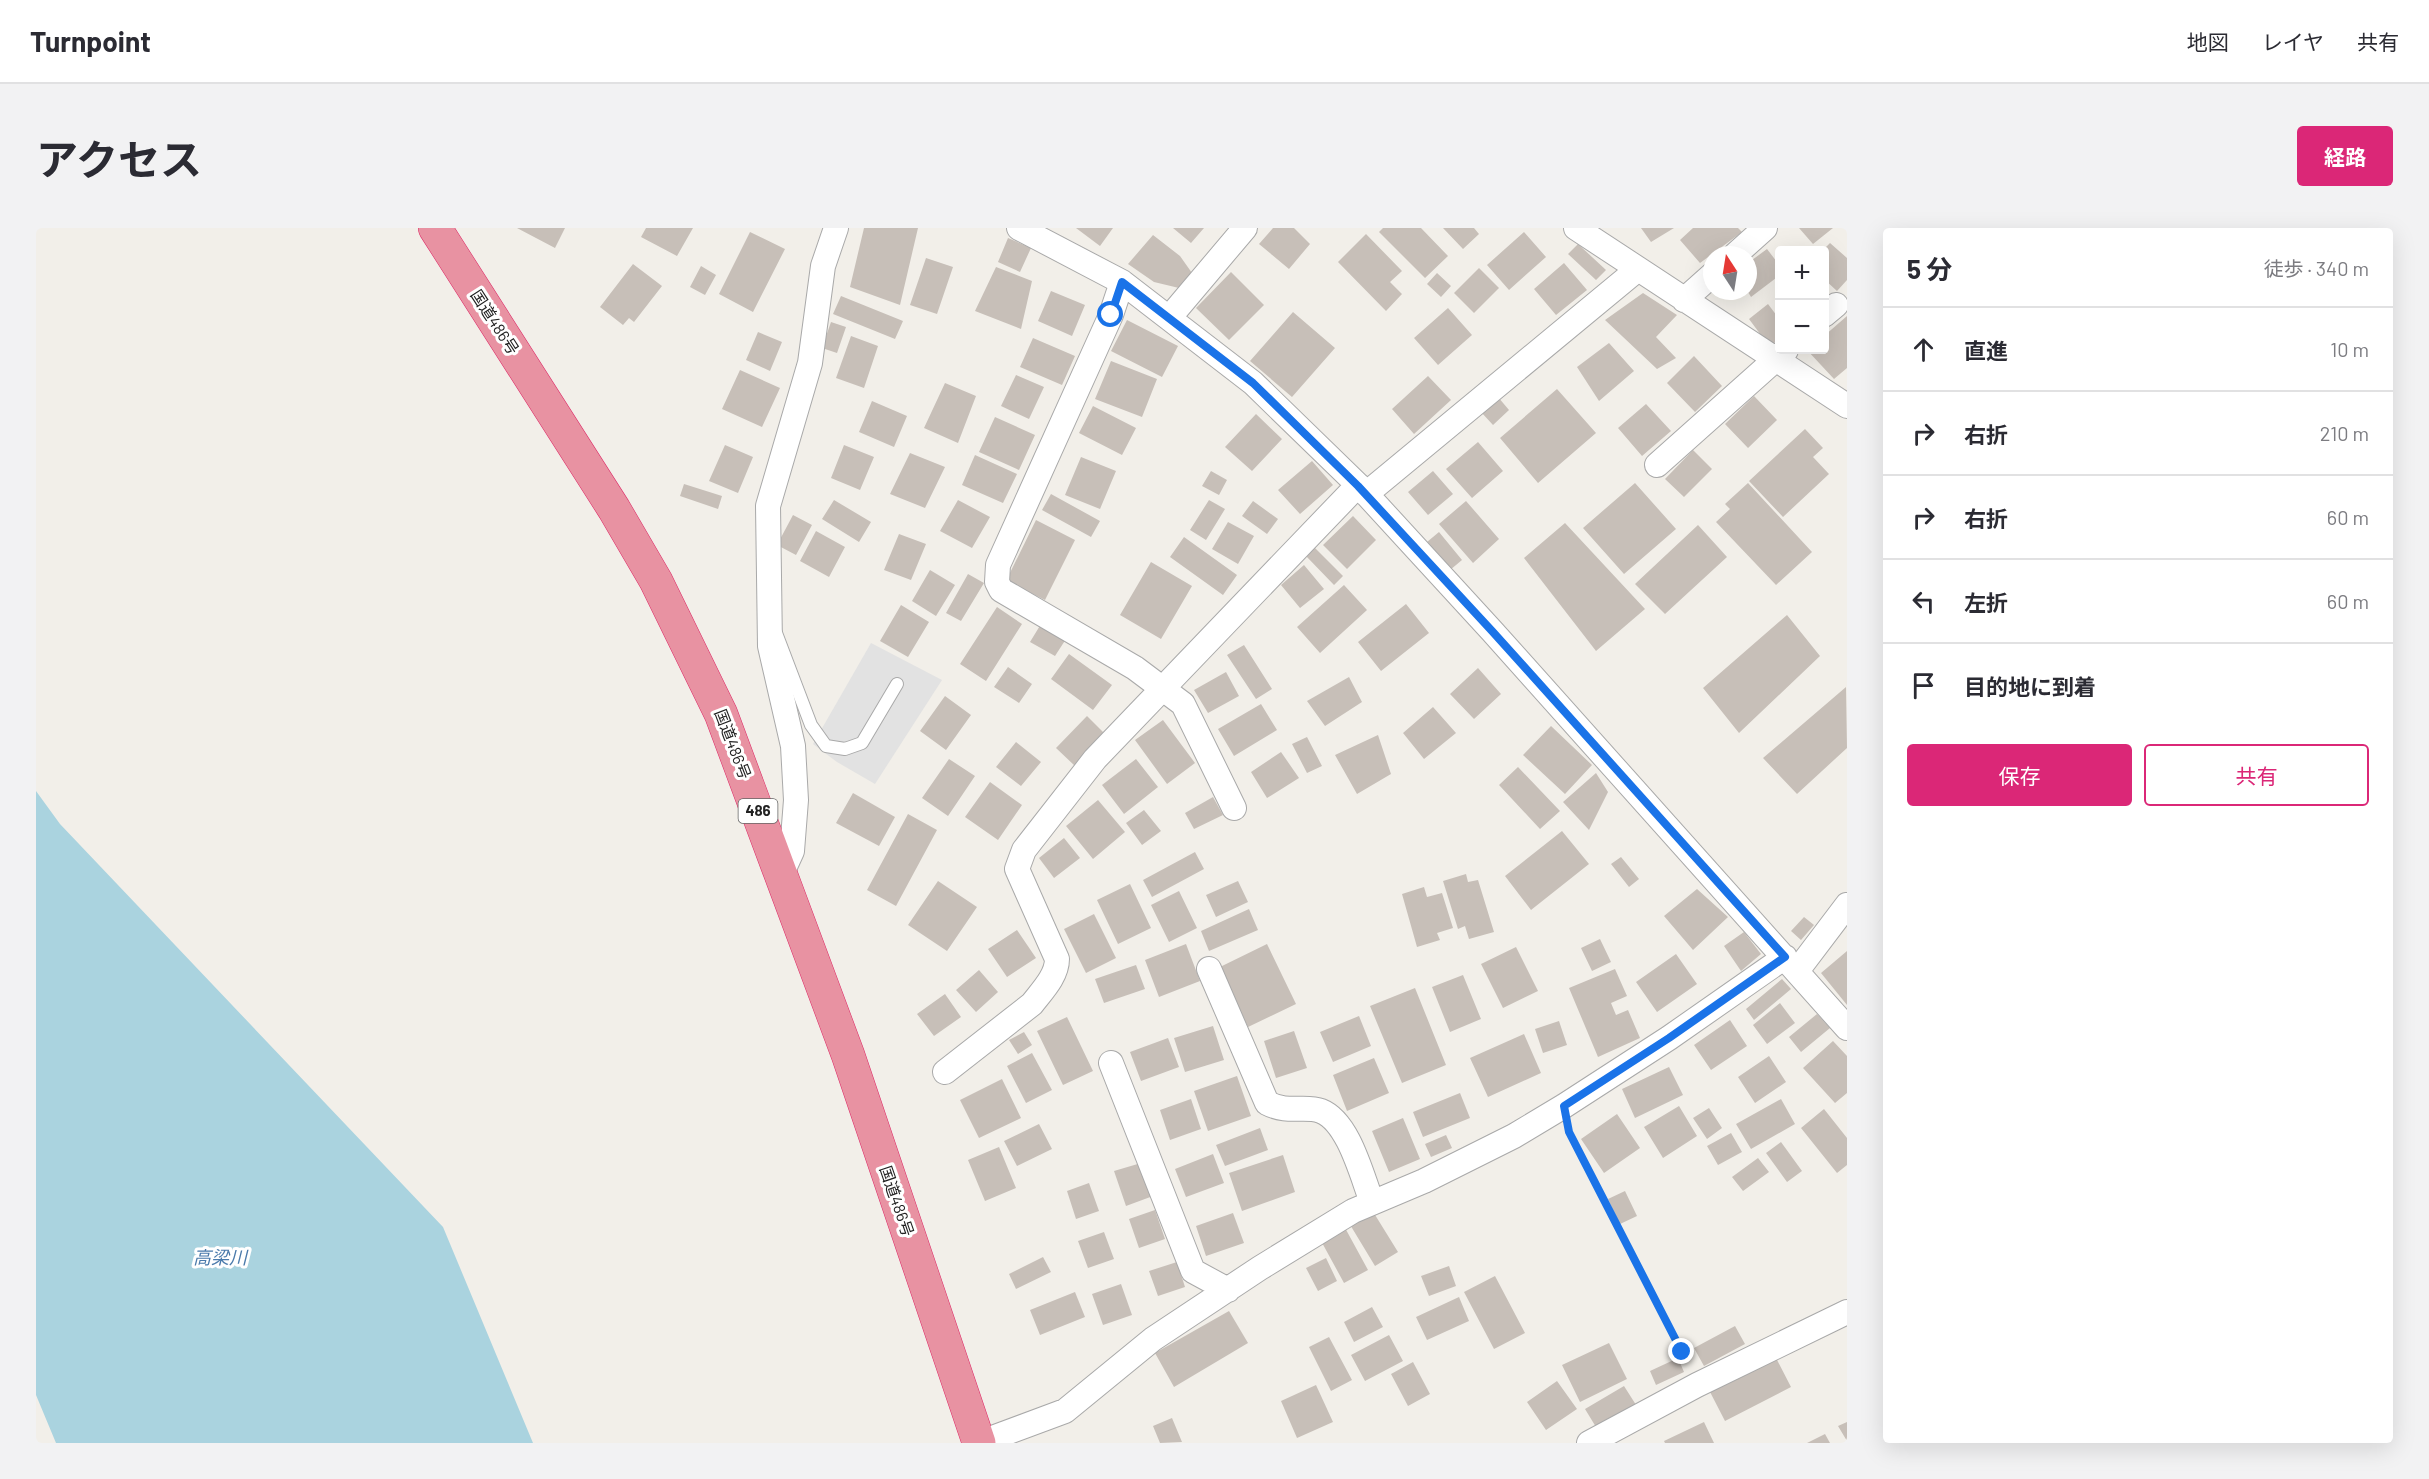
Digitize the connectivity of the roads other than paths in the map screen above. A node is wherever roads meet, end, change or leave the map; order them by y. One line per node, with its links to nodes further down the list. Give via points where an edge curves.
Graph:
1 (435, 228): 22 (highway, 国道486号 / 486, via 656,581 722,714)
2 (836, 228): 18 (street, via 823,266 810,363 768,506)
3 (1019, 228): 9 (street)
4 (1245, 228): 12 (street)
5 (1766, 228): 7 (street)
6 (1591, 232): 8 (street)
7 (1745, 246)
8 (1638, 269): 11 (street); 17 (street)
9 (1122, 282): 12 (street); 20 (street, via 1111,315 998,565 997,582 1001,590 1135,668)
10 (1703, 283): 11 (street)
11 (1684, 300): 13 (street)
12 (1169, 318): 17 (street, via 1253,383)
13 (1775, 351)
14 (1780, 354): 15 (street); 16 (street)
15 (1847, 406)
16 (1657, 465)
17 (1362, 490): 20 (street); 24 (street)
18 (768, 618): 19 (lane, via 811,725 826,746 845,749 862,743); 22 (street, via 770,646 793,746 796,800 792,851)
19 (897, 684)
20 (1161, 689): 21 (street, via 1183,704); 28 (street, via 1095,759 1019,860 1017,869 1057,959 1057,968 1032,1004)
21 (1234, 808)
22 (782, 873): 32 (highway, 国道486号 / 486)
23 (1847, 905): 24 (street)
24 (1791, 964): 26 (street); 29 (street, via 1514,1136)
25 (1209, 969): 29 (street, via 1267,1103 1290,1110 1320,1110 1332,1118 1344,1132)
26 (1847, 1028)
27 (1111, 1063): 30 (street, via 1193,1271)
28 (945, 1072)
29 (1372, 1202): 30 (street)
30 (1228, 1290): 32 (street, via 1153,1339 1065,1411)
31 (1847, 1312): 33 (street, via 1696,1385)
32 (979, 1443)
33 (1589, 1443)

